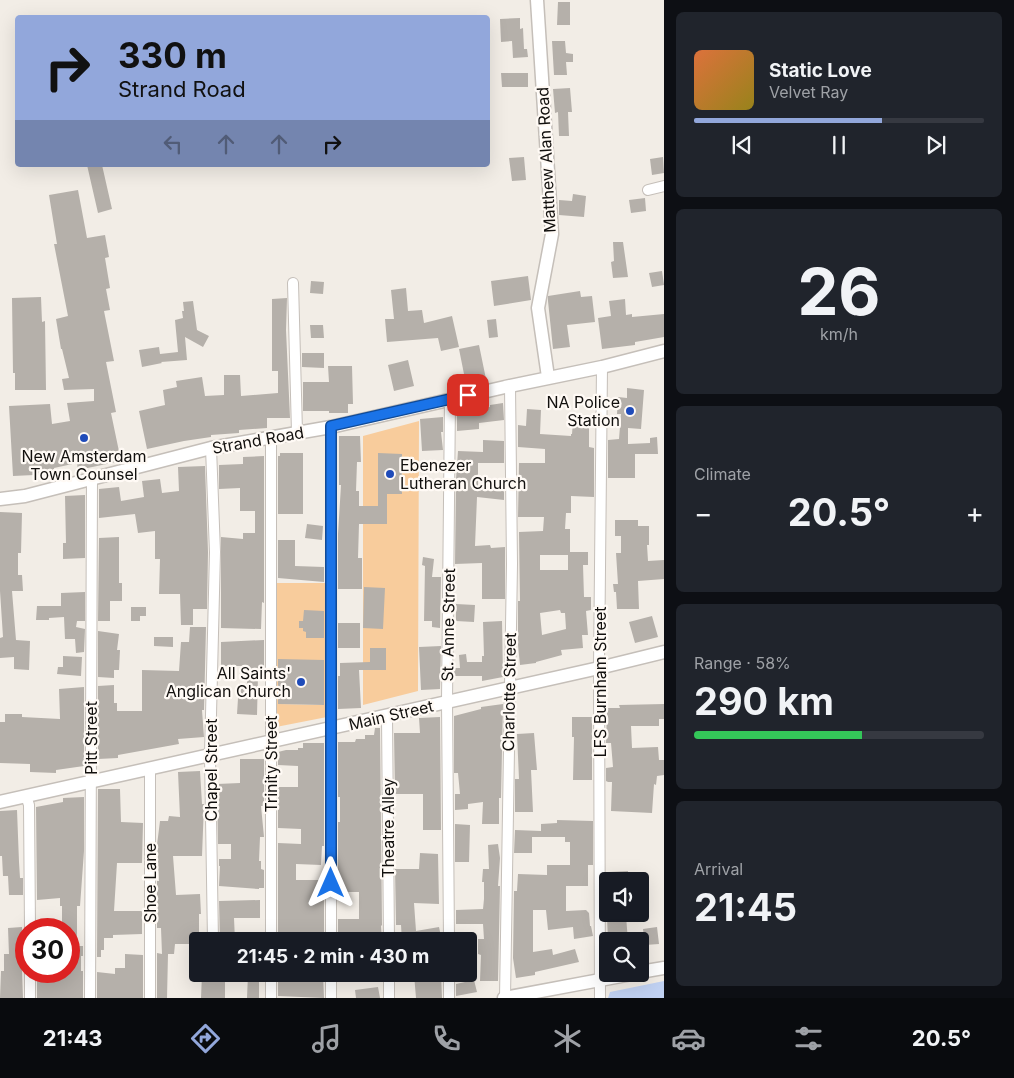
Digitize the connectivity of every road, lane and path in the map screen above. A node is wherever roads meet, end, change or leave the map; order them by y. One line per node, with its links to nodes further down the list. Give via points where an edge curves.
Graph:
1 (537, 0): 7 (street, Matthew Alan Road, via 552,234 538,308)
2 (664, 186): 3 (street)
3 (648, 190)
4 (294, 282): 11 (street)
5 (664, 351): 6 (street, Strand Road)
6 (602, 367): 7 (street, Strand Road); 17 (street, LFS Burnham Street)
7 (548, 378): 8 (street, Strand Road)
8 (510, 386): 9 (street, Strand Road); 18 (street, Charlotte Street, via 512,564)
9 (450, 400): 10 (street, Strand Road); 19 (street, St. Anne Street)
10 (331, 426): 11 (street, Strand Road); 21 (street)
11 (297, 432): 12 (street, Strand Road)
12 (271, 436): 13 (street, Strand Road); 22 (street, Trinity Street)
13 (211, 448): 14 (street, Strand Road); 23 (street, Chapel Street, via 214,557)
14 (92, 478): 15 (street, Strand Road, via 25,496); 25 (street, Pitt Street)
15 (0, 499)
16 (664, 652): 17 (street, Main Street)
17 (599, 668): 18 (street, Main Street); 34 (street, LFS Burnham Street)
18 (508, 688): 19 (street, Main Street); 51 (street, Charlotte Street)
19 (447, 702): 20 (street, Main Street); 33 (street, St. Anne Street)
20 (387, 716): 21 (street, Main Street); 32 (street, Theatre Alley)
21 (331, 728): 22 (street, Main Street); 31 (street)
22 (271, 742): 23 (street, Main Street); 30 (street, Trinity Street)
23 (210, 755): 24 (street, Main Street); 29 (street, Chapel Street)
24 (150, 768): 25 (street, Main Street); 46 (street, Shoe Lane)
25 (91, 782): 26 (street, Main Street); 45 (street, Pitt Street)
26 (26, 796): 27 (street, Main Street); 28 (street, via 29,805)
27 (0, 802)
28 (30, 918)
29 (213, 932)
30 (271, 932)
31 (331, 932)
32 (389, 932)
33 (449, 932)
34 (600, 932)
35 (664, 968): 36 (street)
36 (649, 970)
37 (599, 979): 51 (street)
38 (271, 982): 47 (street)
39 (331, 982): 48 (street)
40 (389, 982): 49 (street)
41 (449, 982): 50 (street)
42 (600, 982): 52 (street, LFS Burnham Street)
43 (30, 983): 44 (street)
44 (30, 998)
45 (90, 998)
46 (150, 998)
47 (270, 998)
48 (331, 998)
49 (389, 998)
50 (449, 998)
51 (504, 998)
52 (600, 998)

